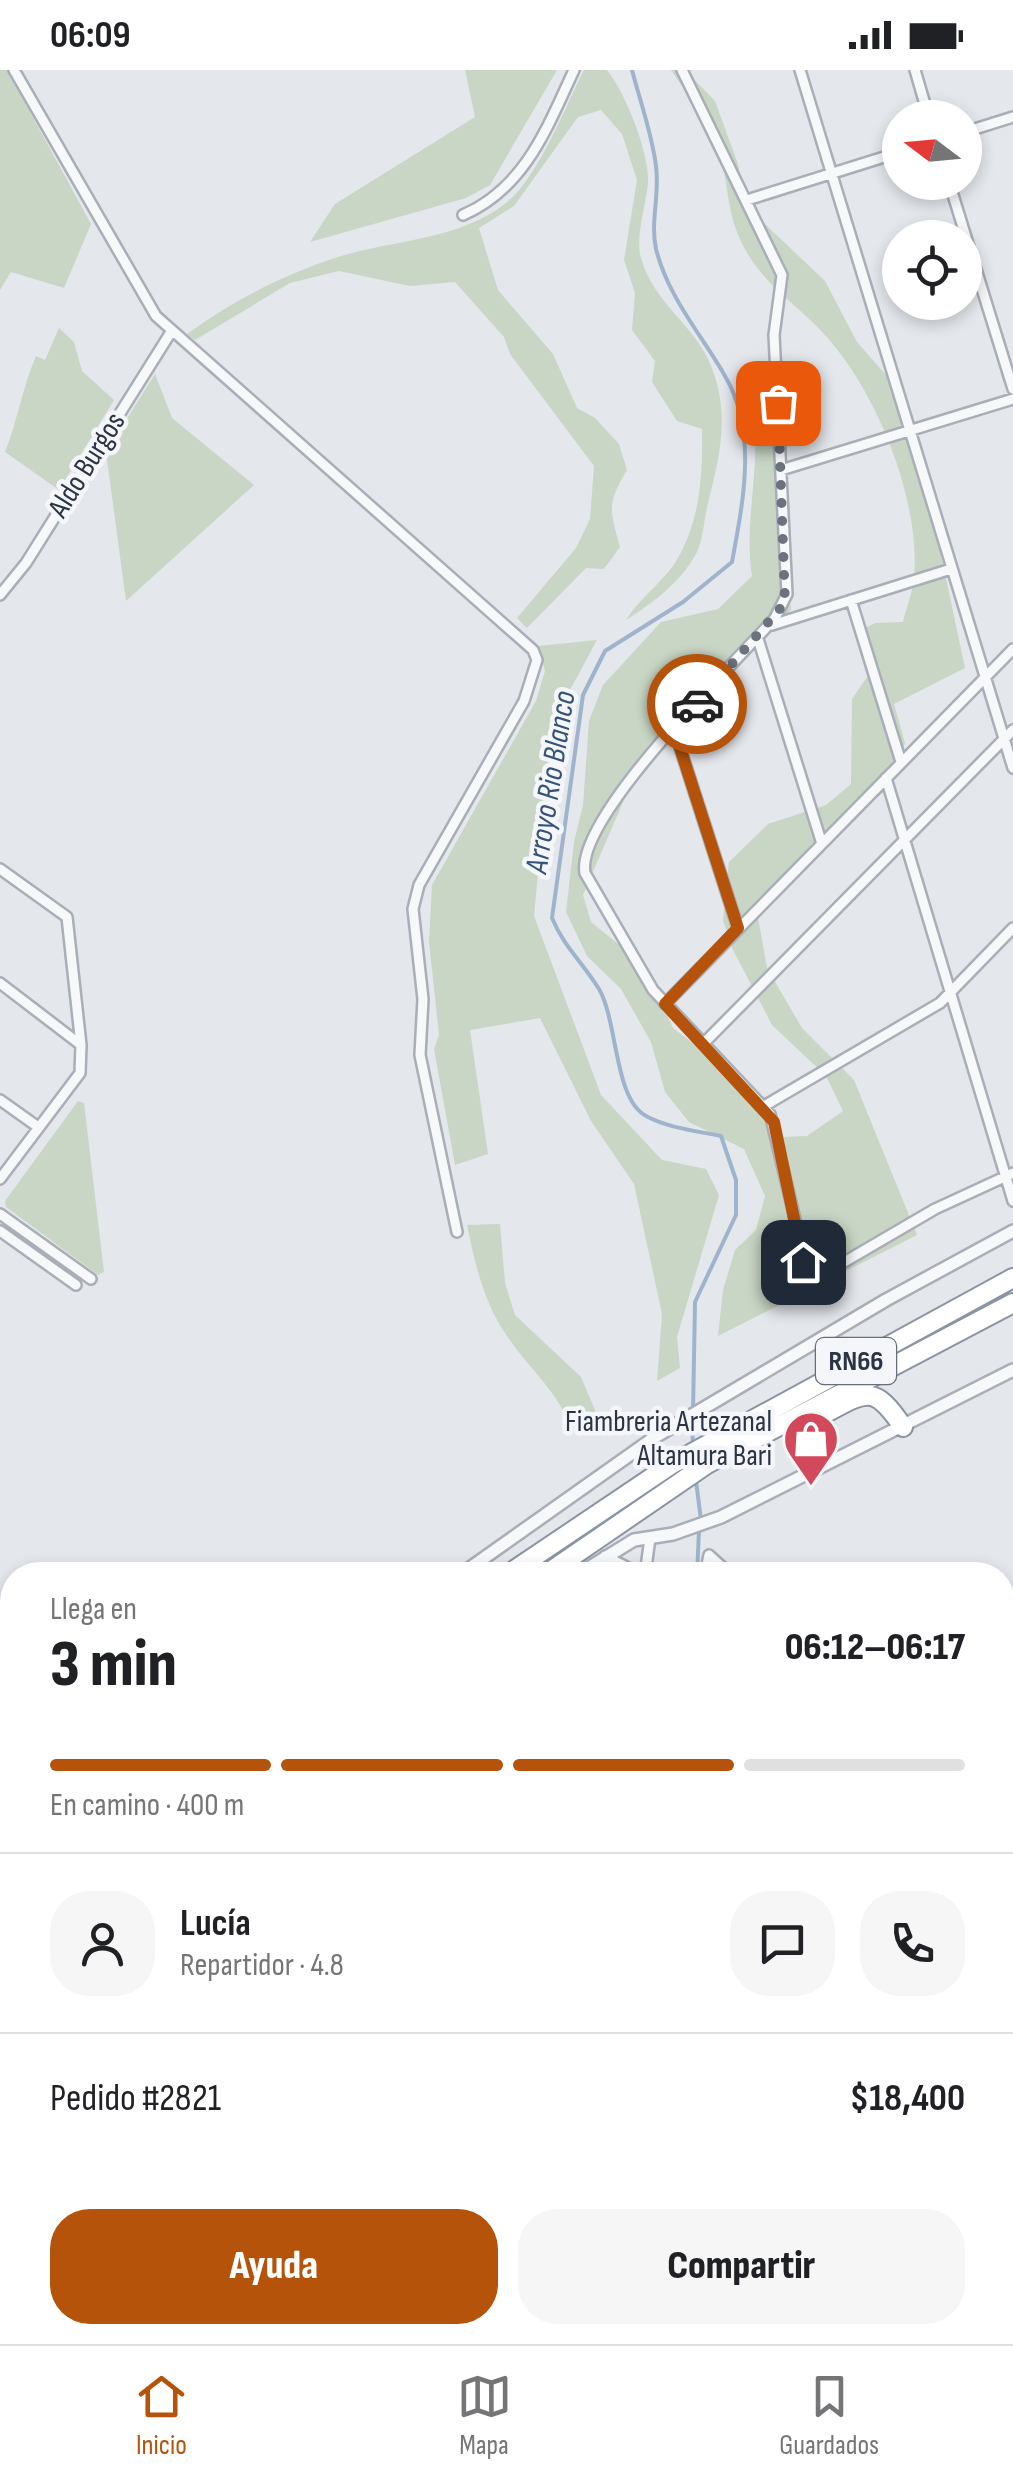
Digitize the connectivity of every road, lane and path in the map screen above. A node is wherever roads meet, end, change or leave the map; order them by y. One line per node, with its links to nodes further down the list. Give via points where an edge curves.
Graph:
1 (14, 70): 14 (street)
2 (574, 70): 13 (street, via 520,176 488,204)
3 (682, 70): 11 (street)
4 (800, 70): 10 (street)
5 (914, 70): 6 (street)
6 (923, 100)
7 (1013, 117): 8 (street)
8 (982, 127)
9 (882, 158): 10 (street)
10 (830, 174): 11 (street); 17 (street)
11 (748, 200): 18 (street, via 782,274 774,336)
12 (955, 200): 15 (street)
13 (462, 215)
14 (171, 332): 20 (street, Aldo Burgos); 51 (street, via 538,660 524,701 419,884 413,909 423,1000 420,1055)
15 (1013, 390)
16 (1013, 399): 17 (street)
17 (908, 431): 18 (street); 19 (street)
18 (781, 470): 22 (street, via 787,594)
19 (951, 570): 21 (street); 25 (street)
20 (0, 595)
21 (851, 600): 22 (street); 29 (street)
22 (769, 626): 23 (street)
23 (758, 639): 26 (street); 33 (street)
24 (1013, 649): 25 (street)
25 (985, 677): 28 (street); 29 (street)
26 (674, 729): 35 (street); 39 (street, via 613,802 584,865)
27 (1013, 730): 28 (street)
28 (1004, 739): 30 (street); 32 (street)
29 (901, 762): 31 (street)
30 (1013, 768)
31 (886, 778): 32 (street); 33 (street)
32 (902, 843): 38 (street); 41 (street)
33 (822, 844): 35 (street)
34 (0, 869): 40 (street, via 67,917)
35 (738, 928): 39 (street)
36 (1013, 928): 38 (street)
37 (0, 983): 40 (street)
38 (949, 994): 43 (street); 45 (street)
39 (665, 1004): 41 (street)
40 (81, 1044): 44 (street, via 80,1073)
41 (704, 1044): 43 (street)
42 (0, 1100): 44 (street)
43 (764, 1106): 45 (street, via 774,1122 810,1282)
44 (38, 1128): 46 (street)
45 (1009, 1174): 47 (street)
46 (0, 1179)
47 (1013, 1201)
48 (0, 1214): 53 (street)
49 (0, 1231): 54 (street)
50 (1013, 1231): 62 (street, via 654,1438)
51 (457, 1232)
52 (1013, 1278): 58 (highway, RN66)
53 (91, 1279)
54 (76, 1285)
55 (1013, 1303): 58 (highway, RN66)
56 (1013, 1370): 57 (street)
57 (903, 1427): 58 (highway, via 883,1398 859,1395); 60 (street, via 720,1516)
58 (707, 1462): 59 (highway, RN66); 59 (highway)
59 (677, 1476): 63 (highway, RN66); 64 (highway, RN66)
60 (650, 1538): 61 (street); 67 (street)
61 (616, 1560): 65 (street); 66 (street)
62 (478, 1562)
63 (529, 1562)
64 (562, 1562)
65 (611, 1562)
66 (620, 1562)
67 (645, 1562)

